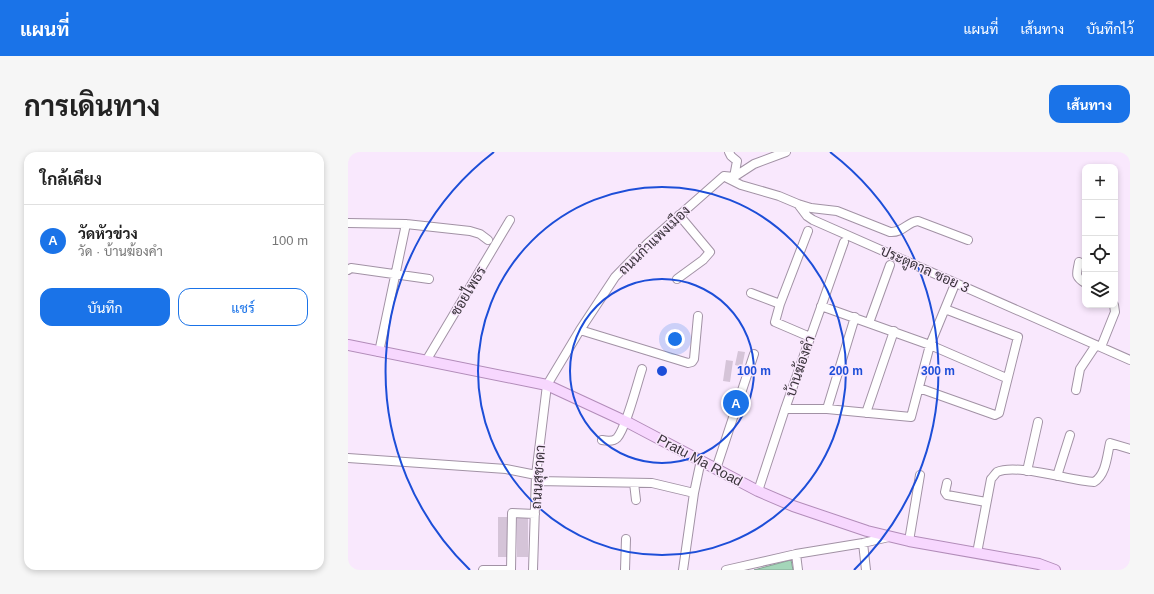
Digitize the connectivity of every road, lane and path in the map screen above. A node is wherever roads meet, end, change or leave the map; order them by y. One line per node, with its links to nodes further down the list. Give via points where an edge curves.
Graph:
1 (727, 152): 4 (street, via 737,161)
2 (786, 152): 4 (street, via 754,164)
3 (724, 176): 4 (street); 5 (street, ประตูดาล ซอย 3, via 741,185); 6 (street, ถนนกำแพงเมือง)
4 (734, 177)
5 (798, 204): 12 (street, via 837,211 890,232 918,221); 35 (street, ประตูดาล ซอย 3, via 813,220)
6 (679, 215): 19 (street, via 710,252); 30 (street, ถนนกำแพงเมือง, via 615,277)
7 (510, 220): 39 (street, ซอยไพธร)
8 (348, 223): 9 (street)
9 (406, 224): 11 (street, via 470,230); 17 (street)
10 (808, 231): 23 (street)
11 (488, 240)
12 (968, 240)
13 (844, 242): 24 (street, บ้านฆ้องคำ)
14 (1079, 262): 20 (street, via 1076,275)
15 (890, 265): 29 (street)
16 (348, 270): 17 (street, via 351,268)
17 (395, 274): 18 (street); 36 (street)
18 (429, 279)
19 (677, 280)
20 (1082, 281)
21 (954, 289): 26 (street)
22 (751, 293): 23 (street)
23 (780, 304): 32 (street, via 776,323)
24 (821, 306): 28 (street); 32 (street, บ้านฆ้องคำ)
25 (1115, 308): 35 (street)
26 (945, 309): 34 (street); 43 (street, via 1018,337 999,413 995,415)
27 (698, 316): 30 (street, via 694,359 688,363)
28 (855, 317): 29 (street); 46 (street)
29 (869, 323): 31 (street)
30 (580, 330): 42 (street, ถนนกำแพงเมือง)
31 (894, 331): 34 (street); 47 (street)
32 (810, 337): 45 (street, บ้านฆ้องคำ)
33 (348, 345): 36 (main road, Pratu Ma Road)
34 (930, 345): 41 (street); 43 (street)
35 (1098, 346): 38 (street, ประตูดาล ซอย 3); 44 (street, via 1080,369)
36 (379, 352): 39 (main road, Pratu Ma Road)
37 (754, 354): 55 (street)
38 (1130, 360)
39 (426, 362): 42 (main road, Pratu Ma Road)
40 (642, 369): 48 (street)
41 (1004, 377)
42 (547, 385): 48 (main road, Pratu Ma Road); 59 (street, ถนนสุชาดา)
43 (919, 388): 47 (street, via 912,417)
44 (1076, 390)
45 (785, 409): 46 (street); 62 (street, บ้านฆ้องคำ)
46 (827, 409): 47 (street)
47 (866, 413)
48 (625, 421): 51 (street, via 615,439); 54 (main road, Pratu Ma Road)
49 (1038, 422): 56 (street)
50 (1070, 435): 58 (street)
51 (602, 440)
52 (1130, 449): 58 (street, via 1110,443 1102,474 1099,480 1094,482)
53 (348, 458): 59 (street, via 506,469)
54 (701, 460): 55 (main road, Pratu Ma Road); 63 (street)
55 (716, 469): 62 (main road, Pratu Ma Road)
56 (1027, 471): 58 (street); 65 (street, via 1010,470 996,473 991,479)
57 (920, 475): 69 (street)
58 (1057, 476)
59 (536, 478): 60 (street); 66 (street, ถนนสุชาดา)
60 (634, 483): 63 (street, via 652,483); 64 (street)
61 (946, 483): 65 (street, via 947,495)
62 (758, 491): 67 (main road, Pratu Ma Road, via 793,506)
63 (694, 493): 79 (street)
64 (636, 500)
65 (986, 502): 72 (street)
66 (535, 514): 76 (street, via 512,512); 77 (street, ถนนสุชาดา)
67 (890, 537): 69 (main road, Pratu Ma Road); 70 (street)
68 (626, 540): 78 (street)
69 (909, 542): 72 (main road, Pratu Ma Road)
70 (863, 543): 71 (street); 82 (street)
71 (796, 554): 73 (street); 81 (street)
72 (977, 554): 83 (main road, Pratu Ma Road, via 1039,564)
73 (739, 569): 80 (street)
74 (484, 570): 75 (street)
75 (508, 570)
76 (511, 570)
77 (533, 570)
78 (626, 570)
79 (684, 570)
80 (726, 570)
81 (798, 570)
82 (866, 570)
83 (1055, 570)

